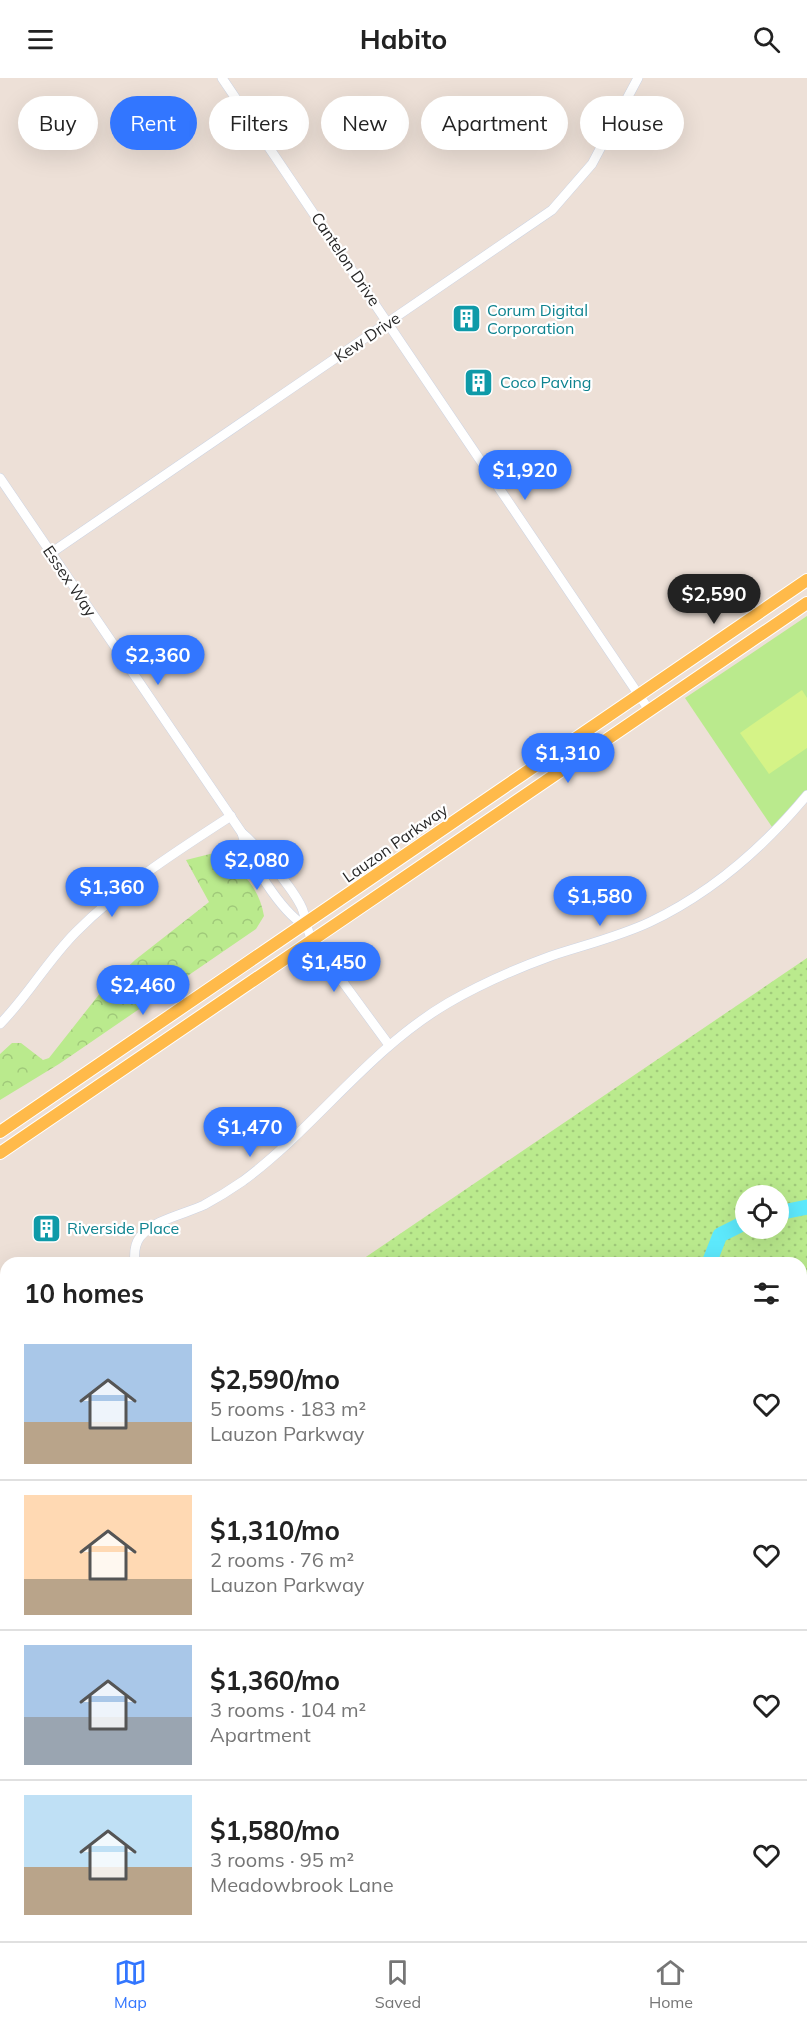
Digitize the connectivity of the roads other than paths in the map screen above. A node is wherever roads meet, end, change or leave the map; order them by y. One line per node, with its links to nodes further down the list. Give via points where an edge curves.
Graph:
1 (222, 78): 3 (street, Cantelon Drive)
2 (638, 78): 3 (street, Kew Drive, via 592,164 552,210)
3 (388, 322): 5 (street, Kew Drive); 8 (street, Cantelon Drive)
4 (0, 478): 5 (street, Essex Way)
5 (51, 553): 11 (street, Essex Way)
6 (807, 580): 8 (main road, Lauzon Parkway)
7 (807, 603): 9 (main road, Lauzon Parkway)
8 (639, 694): 9 (street, Cantelon Drive); 13 (main road, Lauzon Parkway)
9 (649, 710): 14 (main road, Lauzon Parkway)
10 (807, 795): 16 (street, via 772,837 719,881 681,906 615,936 476,988)
11 (231, 816): 12 (street, Essex Way); 15 (street, via 109,902 50,960)
12 (242, 833): 13 (street, Essex Way, via 245,847 290,916); 13 (street, Essex Way, via 256,844 303,909)
13 (304, 925): 14 (street, Essex Way); 17 (main road, Lauzon Parkway)
14 (312, 940): 16 (street, Essex Way); 18 (main road, Lauzon Parkway)
15 (0, 1024)
16 (389, 1045): 19 (street, via 269,1161 232,1189 150,1228 139,1238)
17 (0, 1132)
18 (0, 1153)
19 (134, 1257)

